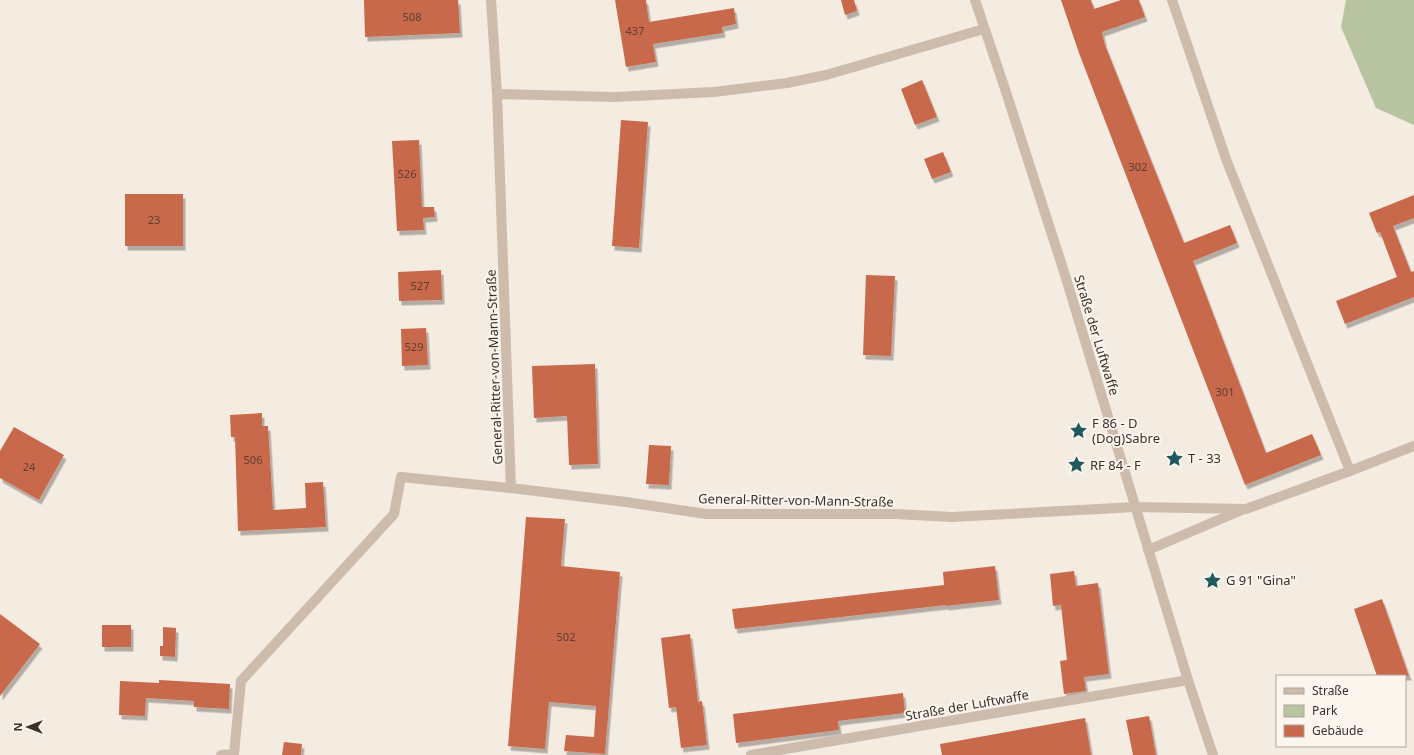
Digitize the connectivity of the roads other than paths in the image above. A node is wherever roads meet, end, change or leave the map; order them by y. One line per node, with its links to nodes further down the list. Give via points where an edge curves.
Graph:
1 (491, 0): 5 (street, General-Ritter-von-Mann-Straße)
2 (975, 0): 4 (street, Straße der Luftwaffe)
3 (1172, 0): 7 (street, via 1226,159)
4 (984, 29): 5 (street, via 826,75 787,83 714,92 615,97); 9 (street, Straße der Luftwaffe, via 1066,275)
5 (497, 94): 8 (street, General-Ritter-von-Mann-Straße)
6 (1414, 446): 7 (street, General-Ritter-von-Mann-Straße)
7 (1350, 471): 10 (street, General-Ritter-von-Mann-Straße)
8 (511, 488): 9 (street, General-Ritter-von-Mann-Straße, via 706,514 895,514 952,517); 13 (street, via 401,477 394,514 241,681 234,754)
9 (1135, 507): 10 (street, General-Ritter-von-Mann-Straße); 11 (street, Straße der Luftwaffe)
10 (1246, 509): 11 (street)
11 (1148, 550): 12 (street, Straße der Luftwaffe)
12 (1188, 680): 14 (street, Straße der Luftwaffe); 15 (street, Straße der Luftwaffe)
13 (221, 755)
14 (751, 755)
15 (1213, 755)

